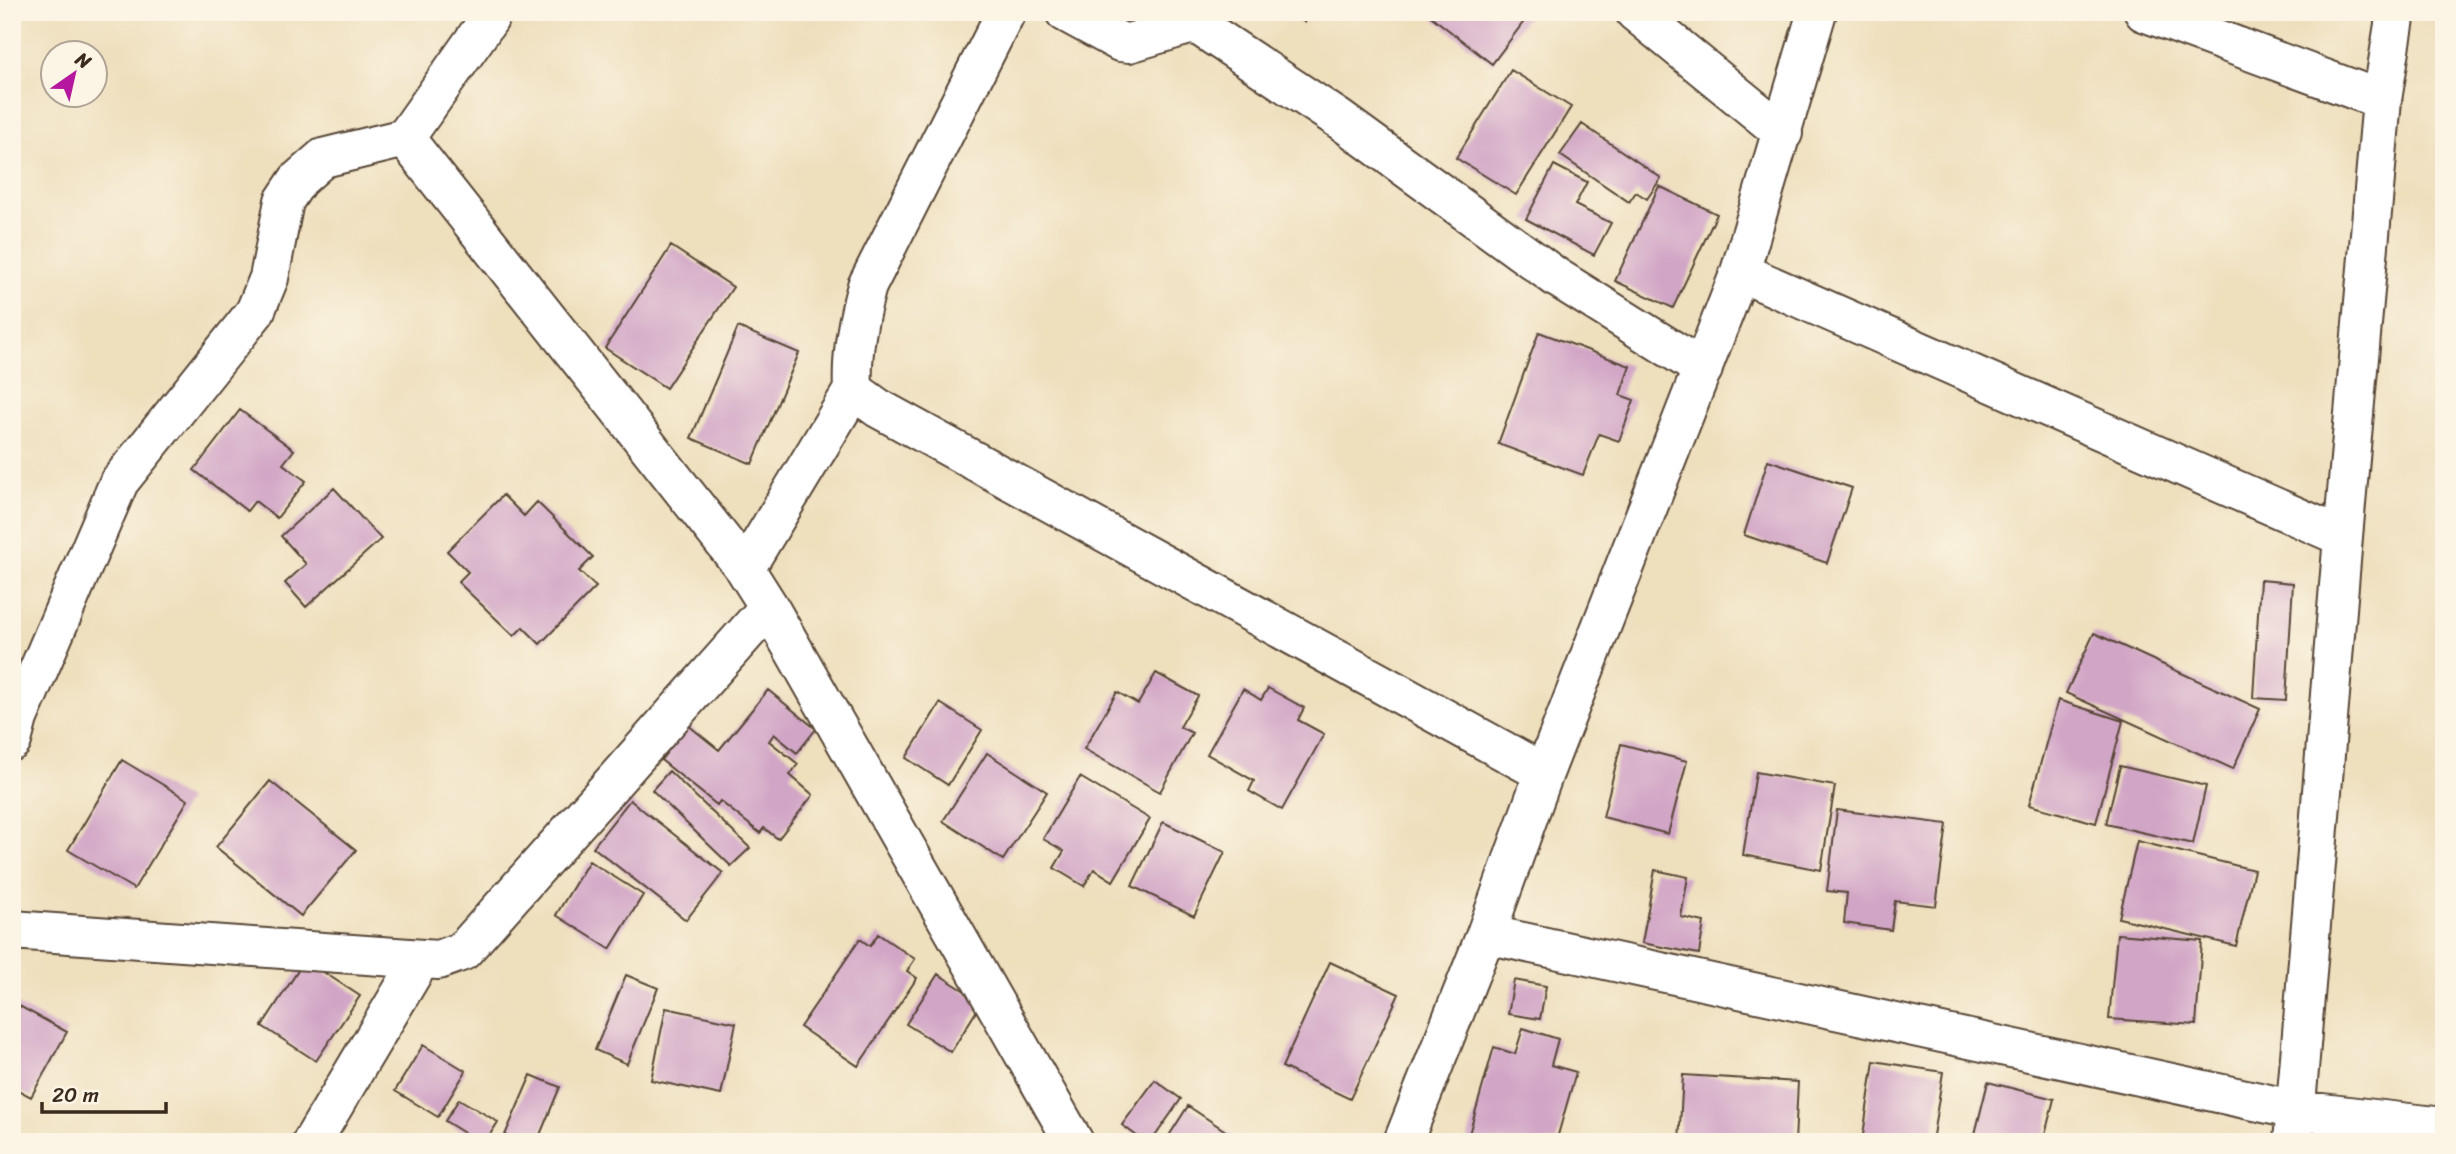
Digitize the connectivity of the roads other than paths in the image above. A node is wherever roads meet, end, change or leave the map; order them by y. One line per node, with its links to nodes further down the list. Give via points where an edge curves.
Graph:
1 (491, 12): 10 (street)
2 (1006, 12): 13 (street, via 867,286 852,363)
3 (1065, 12): 12 (street, via 1129,43 1199,26 1339,119 1556,277)
4 (1635, 12): 9 (street)
5 (1817, 12): 9 (street)
6 (2144, 12): 8 (street)
7 (2396, 12): 8 (street)
8 (2382, 100): 14 (street)
9 (1783, 133): 11 (street)
10 (405, 138): 15 (street); 17 (street, via 323,158 298,180 284,201 269,278 255,313 119,482)
11 (1741, 272): 12 (street); 14 (street)
12 (1703, 369): 18 (street)
13 (853, 390): 15 (street); 18 (street)
14 (2343, 537): 22 (street)
15 (745, 569): 16 (street)
16 (769, 607): 21 (street, via 463,951 438,960); 25 (street)
17 (12, 741)
18 (1544, 773): 20 (street)
19 (12, 930): 21 (street)
20 (1486, 934): 22 (street); 26 (street)
21 (421, 958): 24 (street)
22 (2294, 1126): 23 (street)
23 (2444, 1127)
24 (312, 1142)
25 (1074, 1142)
26 (1404, 1142)

